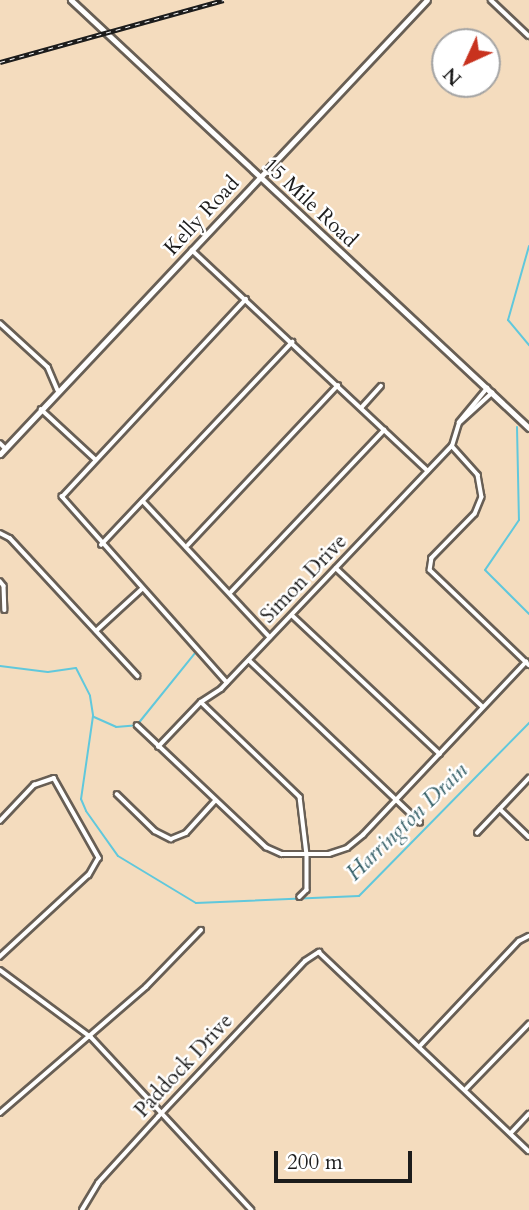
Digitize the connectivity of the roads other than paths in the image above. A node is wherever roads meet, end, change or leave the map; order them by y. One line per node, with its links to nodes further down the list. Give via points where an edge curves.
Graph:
1 (71, 0): 5 (street, 15 Mile Road)
2 (427, 0): 5 (street, Kelly Road)
3 (491, 0): 4 (street)
4 (529, 36)
5 (260, 178): 6 (street, Kelly Road); 12 (street, 15 Mile Road)
6 (192, 250): 7 (street); 13 (street, Kelly Road)
7 (246, 299): 9 (street); 22 (street)
8 (0, 323): 13 (street, via 48,367)
9 (292, 342): 10 (street); 24 (street)
10 (338, 385): 14 (street); 27 (street)
11 (382, 386): 14 (street)
12 (490, 391): 16 (street, 15 Mile Road); 19 (street, Simon Drive, via 459,423)
13 (58, 392): 15 (street, Kelly Road)
14 (362, 407): 17 (street)
15 (41, 409): 20 (street, Kelly Road); 22 (street)
16 (529, 428)
17 (384, 430): 23 (street); 31 (street)
18 (0, 443): 20 (street)
19 (452, 446): 23 (street, Simon Drive); 37 (street, via 478,475 482,497 475,514 432,558 430,570)
20 (5, 448): 21 (street, Kelly Road)
21 (0, 454)
22 (95, 459): 26 (street, via 62,498)
23 (428, 471): 28 (street, Simon Drive)
24 (143, 500): 26 (street); 27 (street)
25 (0, 533): 34 (street, via 10,538)
26 (101, 545): 30 (street)
27 (188, 545): 31 (street)
28 (336, 568): 33 (street, Simon Drive); 41 (street)
29 (0, 581): 32 (street, via 5,586)
30 (142, 589): 34 (street); 39 (street)
31 (230, 592): 35 (street)
32 (5, 610)
33 (292, 615): 35 (street, Simon Drive); 44 (street)
34 (96, 631): 38 (street)
35 (270, 637): 36 (street, Simon Drive)
36 (248, 660): 39 (street, Simon Drive); 47 (street)
37 (528, 663): 41 (street)
38 (138, 676)
39 (227, 683): 40 (street, Simon Drive)
40 (201, 702): 43 (street, Simon Drive); 54 (street, via 295,791 304,811)
41 (483, 707): 44 (street)
42 (137, 725): 43 (street)
43 (158, 747): 48 (street)
44 (440, 754): 47 (street)
45 (529, 778): 49 (street)
46 (117, 794): 48 (street, via 155,831 171,839 187,833)
47 (398, 800): 51 (street); 54 (street, via 347,848)
48 (215, 802): 54 (street, via 265,847 282,854)
49 (500, 808): 52 (street); 53 (street)
50 (0, 821): 58 (street, via 34,785 49,778 60,785 99,858 89,875)
51 (420, 822)
52 (477, 833)
53 (529, 837)
54 (307, 855): 55 (street, via 307,890)
55 (300, 897)
56 (201, 930): 61 (street)
57 (528, 936): 62 (street)
58 (0, 957)
59 (0, 970): 61 (street)
60 (529, 1024): 63 (street)
61 (91, 1037): 64 (street); 65 (street)
62 (421, 1045): 63 (street); 64 (street, Paddock Drive, via 319,952 305,961)
63 (466, 1089): 67 (street)
64 (163, 1112): 69 (street, Paddock Drive, via 105,1175); 70 (street)
65 (0, 1113)
66 (529, 1114): 67 (street)
67 (511, 1133): 68 (street)
68 (529, 1151)
69 (82, 1210)
70 (252, 1210)

